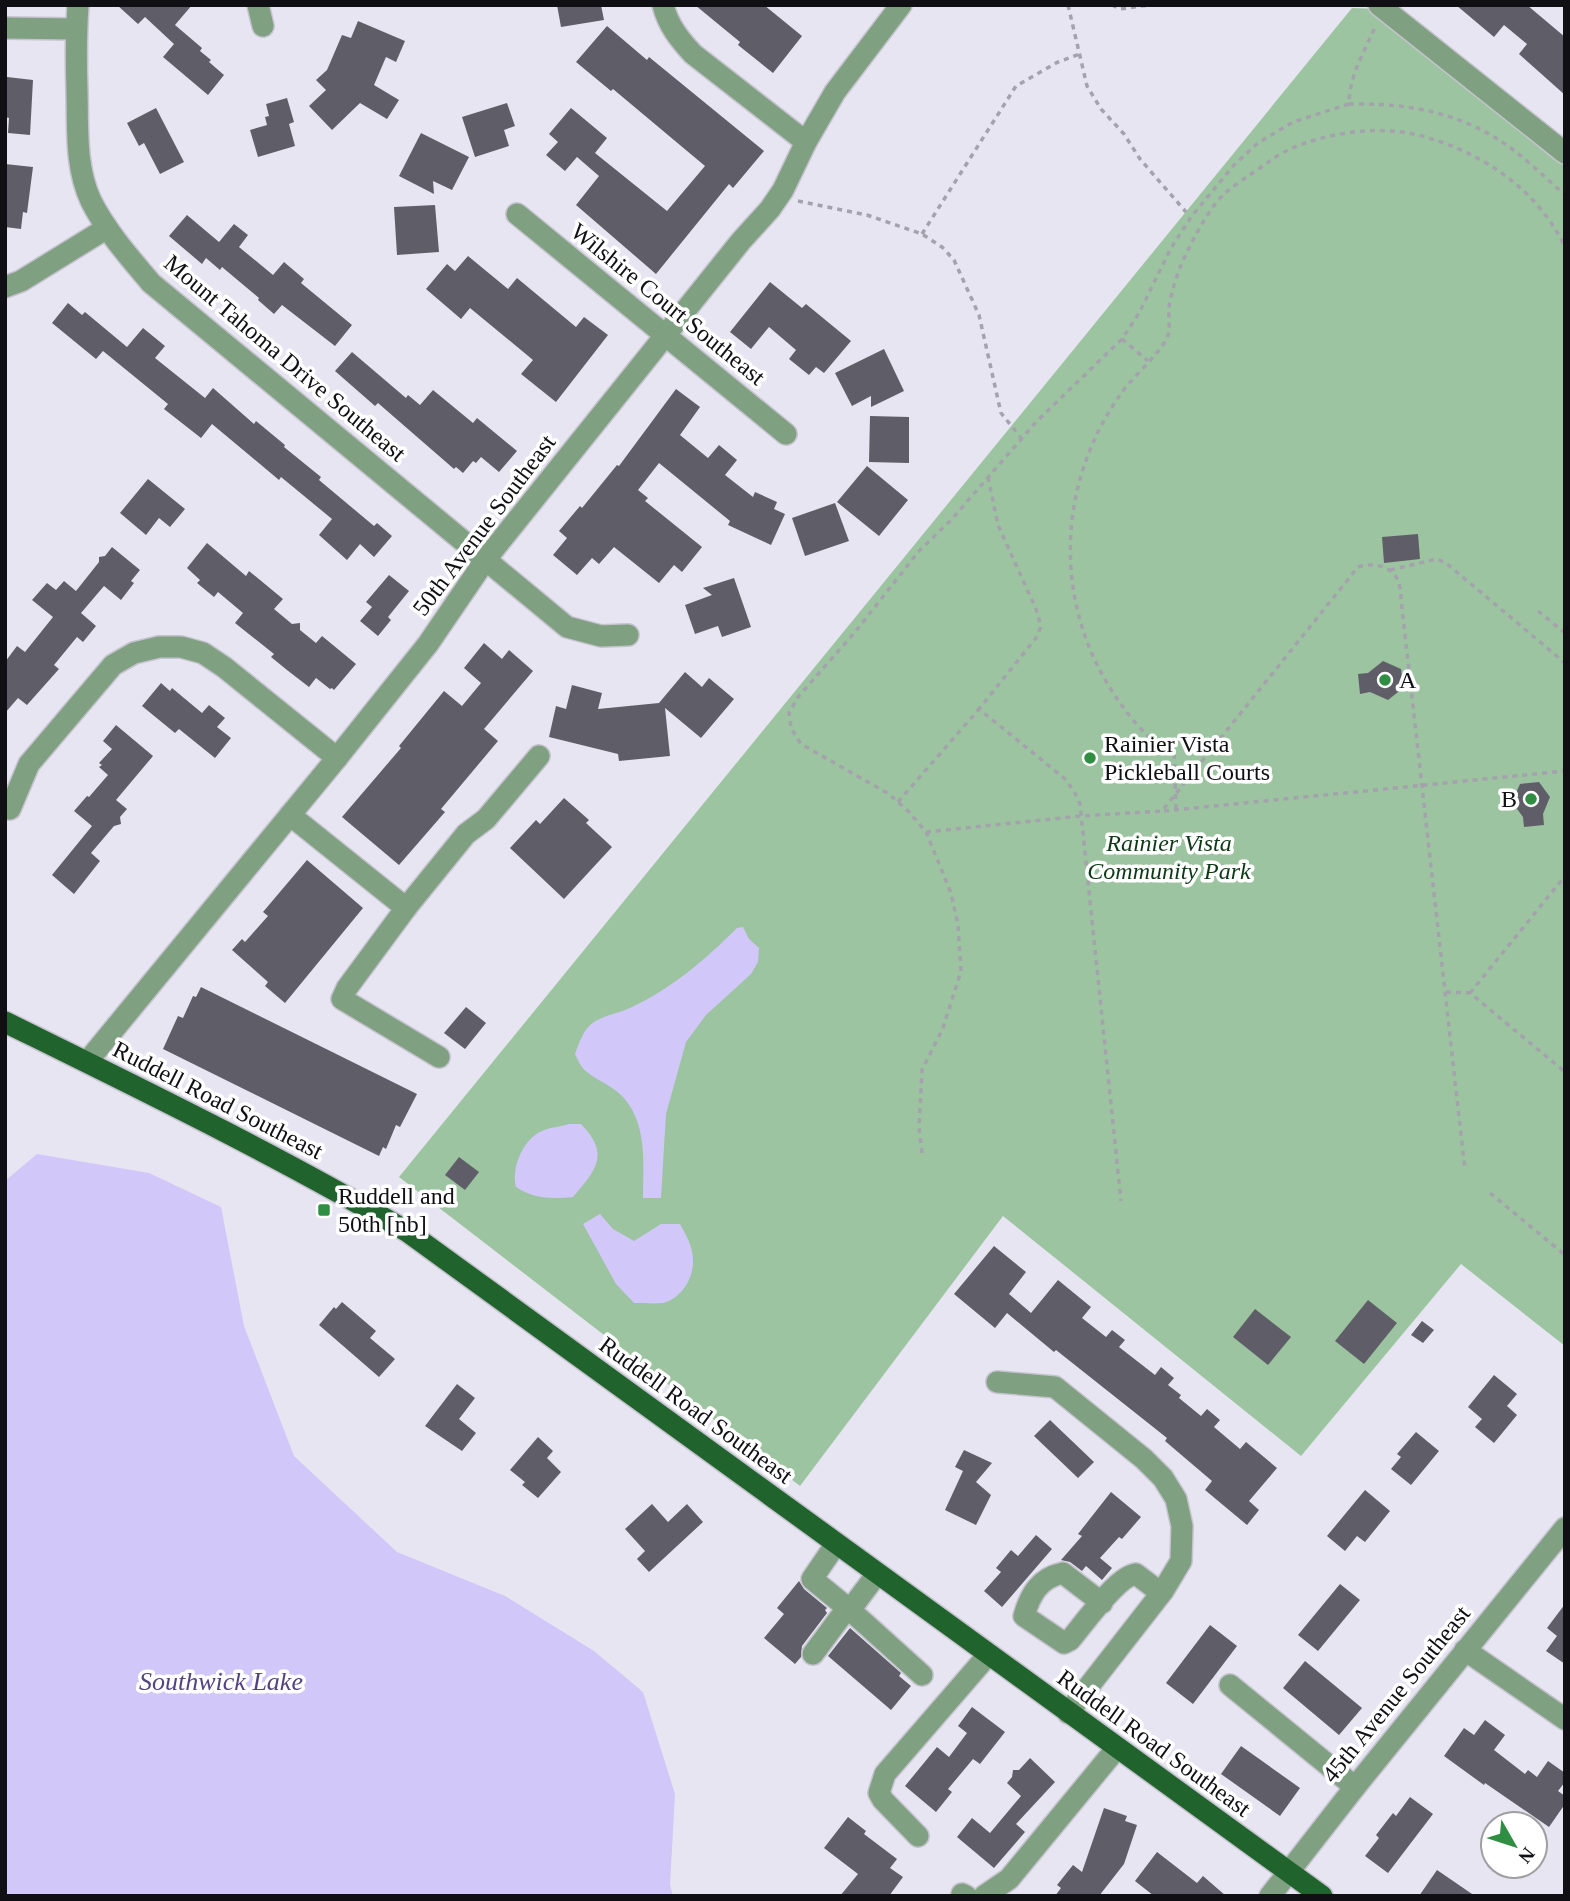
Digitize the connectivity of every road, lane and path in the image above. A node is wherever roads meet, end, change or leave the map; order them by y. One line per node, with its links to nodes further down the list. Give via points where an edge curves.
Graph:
1 (78, 5): 9 (street, Mount Tahoma Drive Southeast)
2 (663, 5): 12 (street, via 678,38 693,54)
3 (901, 5): 12 (street, 50th Avenue Southeast, via 835,92)
4 (1068, 5): 10 (path)
5 (1112, 5): 6 (path, via 1120,9)
6 (1149, 5)
7 (1381, 7): 11 (path, via 1354,73); 13 (street)
8 (5, 28): 9 (street)
9 (76, 29): 18 (street, Mount Tahoma Drive Southeast, via 82,176)
10 (1080, 54): 16 (path, via 1087,86 1101,109); 19 (path, via 1016,86)
11 (1349, 104): 14 (path, via 1433,111 1467,122 1496,138); 23 (path, via 1293,122 1258,143 1234,165 1191,217)
12 (806, 142): 22 (street, 50th Avenue Southeast, via 783,190)
13 (1565, 153)
14 (1565, 195)
15 (796, 201): 19 (path, via 867,215)
16 (1186, 212)
17 (517, 214): 22 (street, Wilshire Court Southeast)
18 (107, 228): 21 (street); 28 (street, Mount Tahoma Drive Southeast, via 151,283)
19 (922, 234): 26 (path, via 954,260 979,315 1001,413)
20 (1565, 247): 24 (path, via 1524,190 1487,163 1451,145 1394,132 1317,139 1287,150 1242,180 1210,212 1177,279 1169,307 1168,337)
21 (5, 287)
22 (666, 336): 25 (street, Wilshire Court Southeast); 28 (street, 50th Avenue Southeast)
23 (1122, 338): 24 (path); 26 (path)
24 (1148, 360): 39 (path, via 1120,394 1087,460 1073,509 1070,562 1081,626 1103,678 1157,743 1174,745)
25 (786, 435)
26 (1021, 439): 27 (path)
27 (988, 476): 34 (path, via 998,525 1041,626); 40 (path, via 919,551 789,713 791,728 801,744)
28 (486, 559): 32 (street, Mount Tahoma Drive Southeast, via 567,627 601,636); 36 (street, 50th Avenue Southeast, via 428,644)
29 (1390, 570): 33 (path, via 1437,559 1446,563); 38 (path, via 1398,580 1401,599); 39 (path, via 1358,566)
30 (1538, 611): 31 (path)
31 (1565, 633)
32 (628, 635)
33 (1565, 663)
34 (979, 709): 40 (path); 45 (path, via 1063,778 1074,791)
35 (539, 756): 48 (street, via 486,819 466,834)
36 (337, 758): 41 (street, via 203,653 159,647 134,653 113,666 29,764); 44 (street, 50th Avenue Southeast)
37 (1565, 771): 38 (path)
38 (1423, 784): 42 (path); 49 (path)
39 (1176, 796): 42 (path); 43 (path)
40 (898, 802): 46 (path)
41 (10, 809)
42 (1176, 809): 43 (path)
43 (1162, 811): 45 (path)
44 (290, 816): 48 (street); 53 (street, 50th Avenue Southeast)
45 (1081, 816): 46 (path); 58 (path)
46 (926, 832): 55 (path, via 951,893 961,971 943,1028 922,1069)
47 (1565, 876): 50 (path)
48 (406, 908): 52 (street, via 342,999)
49 (1445, 992): 50 (path); 56 (path)
50 (1470, 993): 54 (path)
51 (5, 1022): 53 (main road, Ruddell Road Southeast)
52 (439, 1057)
53 (87, 1062): 62 (main road, Ruddell Road Southeast, via 335,1189 408,1232)
54 (1565, 1072)
55 (922, 1153)
56 (1465, 1170)
57 (1490, 1194): 59 (path)
58 (1121, 1201)
59 (1565, 1255)
60 (997, 1382): 64 (street, via 1055,1387 1163,1478 1176,1499 1182,1527 1181,1560)
61 (1565, 1528): 67 (street, 45th Avenue Southeast)
62 (836, 1544): 63 (main road, Ruddell Road Southeast); 66 (street, via 812,1579)
63 (877, 1574): 66 (street); 69 (main road, Ruddell Road Southeast)
64 (1161, 1593): 65 (street, via 1136,1574 1129,1575); 72 (street)
65 (1102, 1603)
66 (850, 1610): 68 (street); 70 (street)
67 (1465, 1650): 73 (street); 75 (street, 45th Avenue Southeast)
68 (813, 1654)
69 (988, 1655): 72 (main road, Ruddell Road Southeast); 76 (street, via 885,1774 879,1793)
70 (922, 1675)
71 (1230, 1685): 75 (street)
72 (1068, 1713): 74 (main road, Ruddell Road Southeast)
73 (1565, 1719)
74 (1116, 1749): 77 (main road, Ruddell Road Southeast); 78 (street, via 1009,1880)
75 (1354, 1787): 77 (street, 45th Avenue Southeast)
76 (918, 1836)
77 (1287, 1872): 79 (street, 45th Avenue Southeast); 80 (main road, Ruddell Road Southeast)
78 (970, 1895)
79 (1270, 1896)
80 (1322, 1896)

